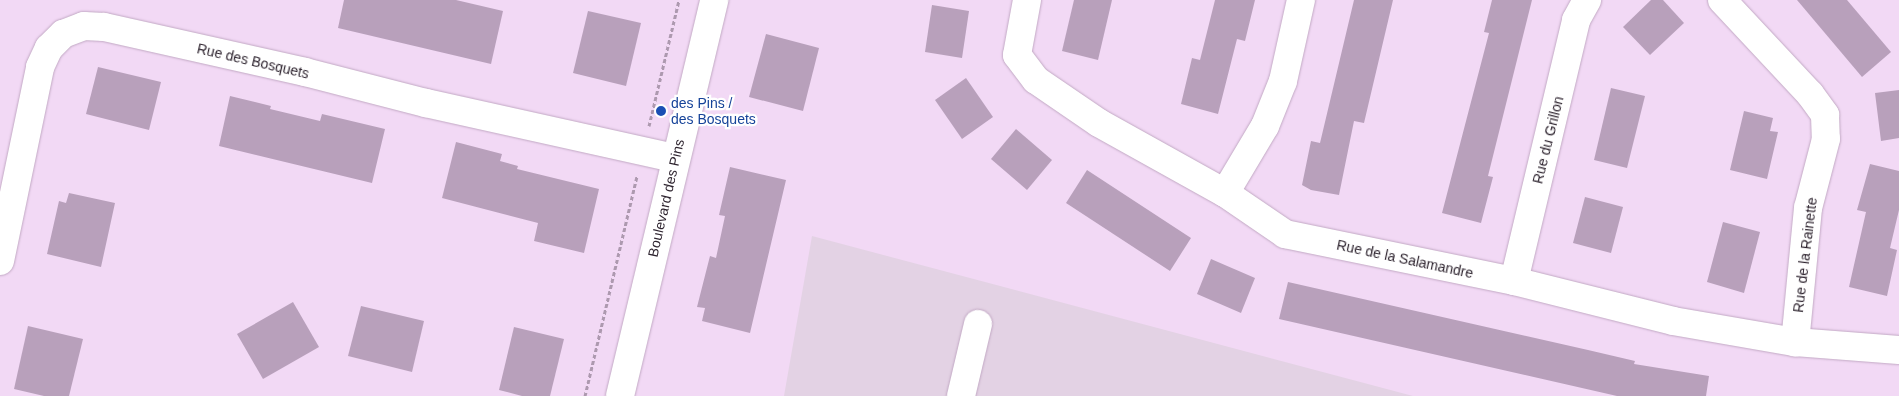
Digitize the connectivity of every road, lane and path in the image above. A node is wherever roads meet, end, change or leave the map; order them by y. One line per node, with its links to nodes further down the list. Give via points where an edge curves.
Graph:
1 (679, 0): 7 (path)
2 (714, 0): 8 (street, Boulevard des Pins)
3 (1027, 0): 10 (street, Rue de la Salamandre, via 1017,55 1036,80 1099,123)
4 (1302, 0): 10 (street, via 1283,81 1265,126)
5 (1587, 0): 12 (street, Rue du Grillon, via 1576,20)
6 (1722, 0): 14 (street, Rue de la Rainette, via 1810,94 1825,115 1826,139 1808,208)
7 (649, 127)
8 (675, 158): 11 (street, Rue des Bosquets, via 104,27 84,26 63,34 49,48 40,67); 17 (street, Boulevard des Pins)
9 (638, 172): 16 (path)
10 (1224, 193): 12 (street, Rue de la Salamandre, via 1285,234)
11 (0, 261)
12 (1514, 281): 14 (street, Rue de la Salamandre, via 1673,321)
13 (978, 324): 18 (street)
14 (1795, 342): 15 (street, Rue de la Salamandre)
15 (1899, 350)
16 (585, 396)
17 (620, 396)
18 (962, 396)

